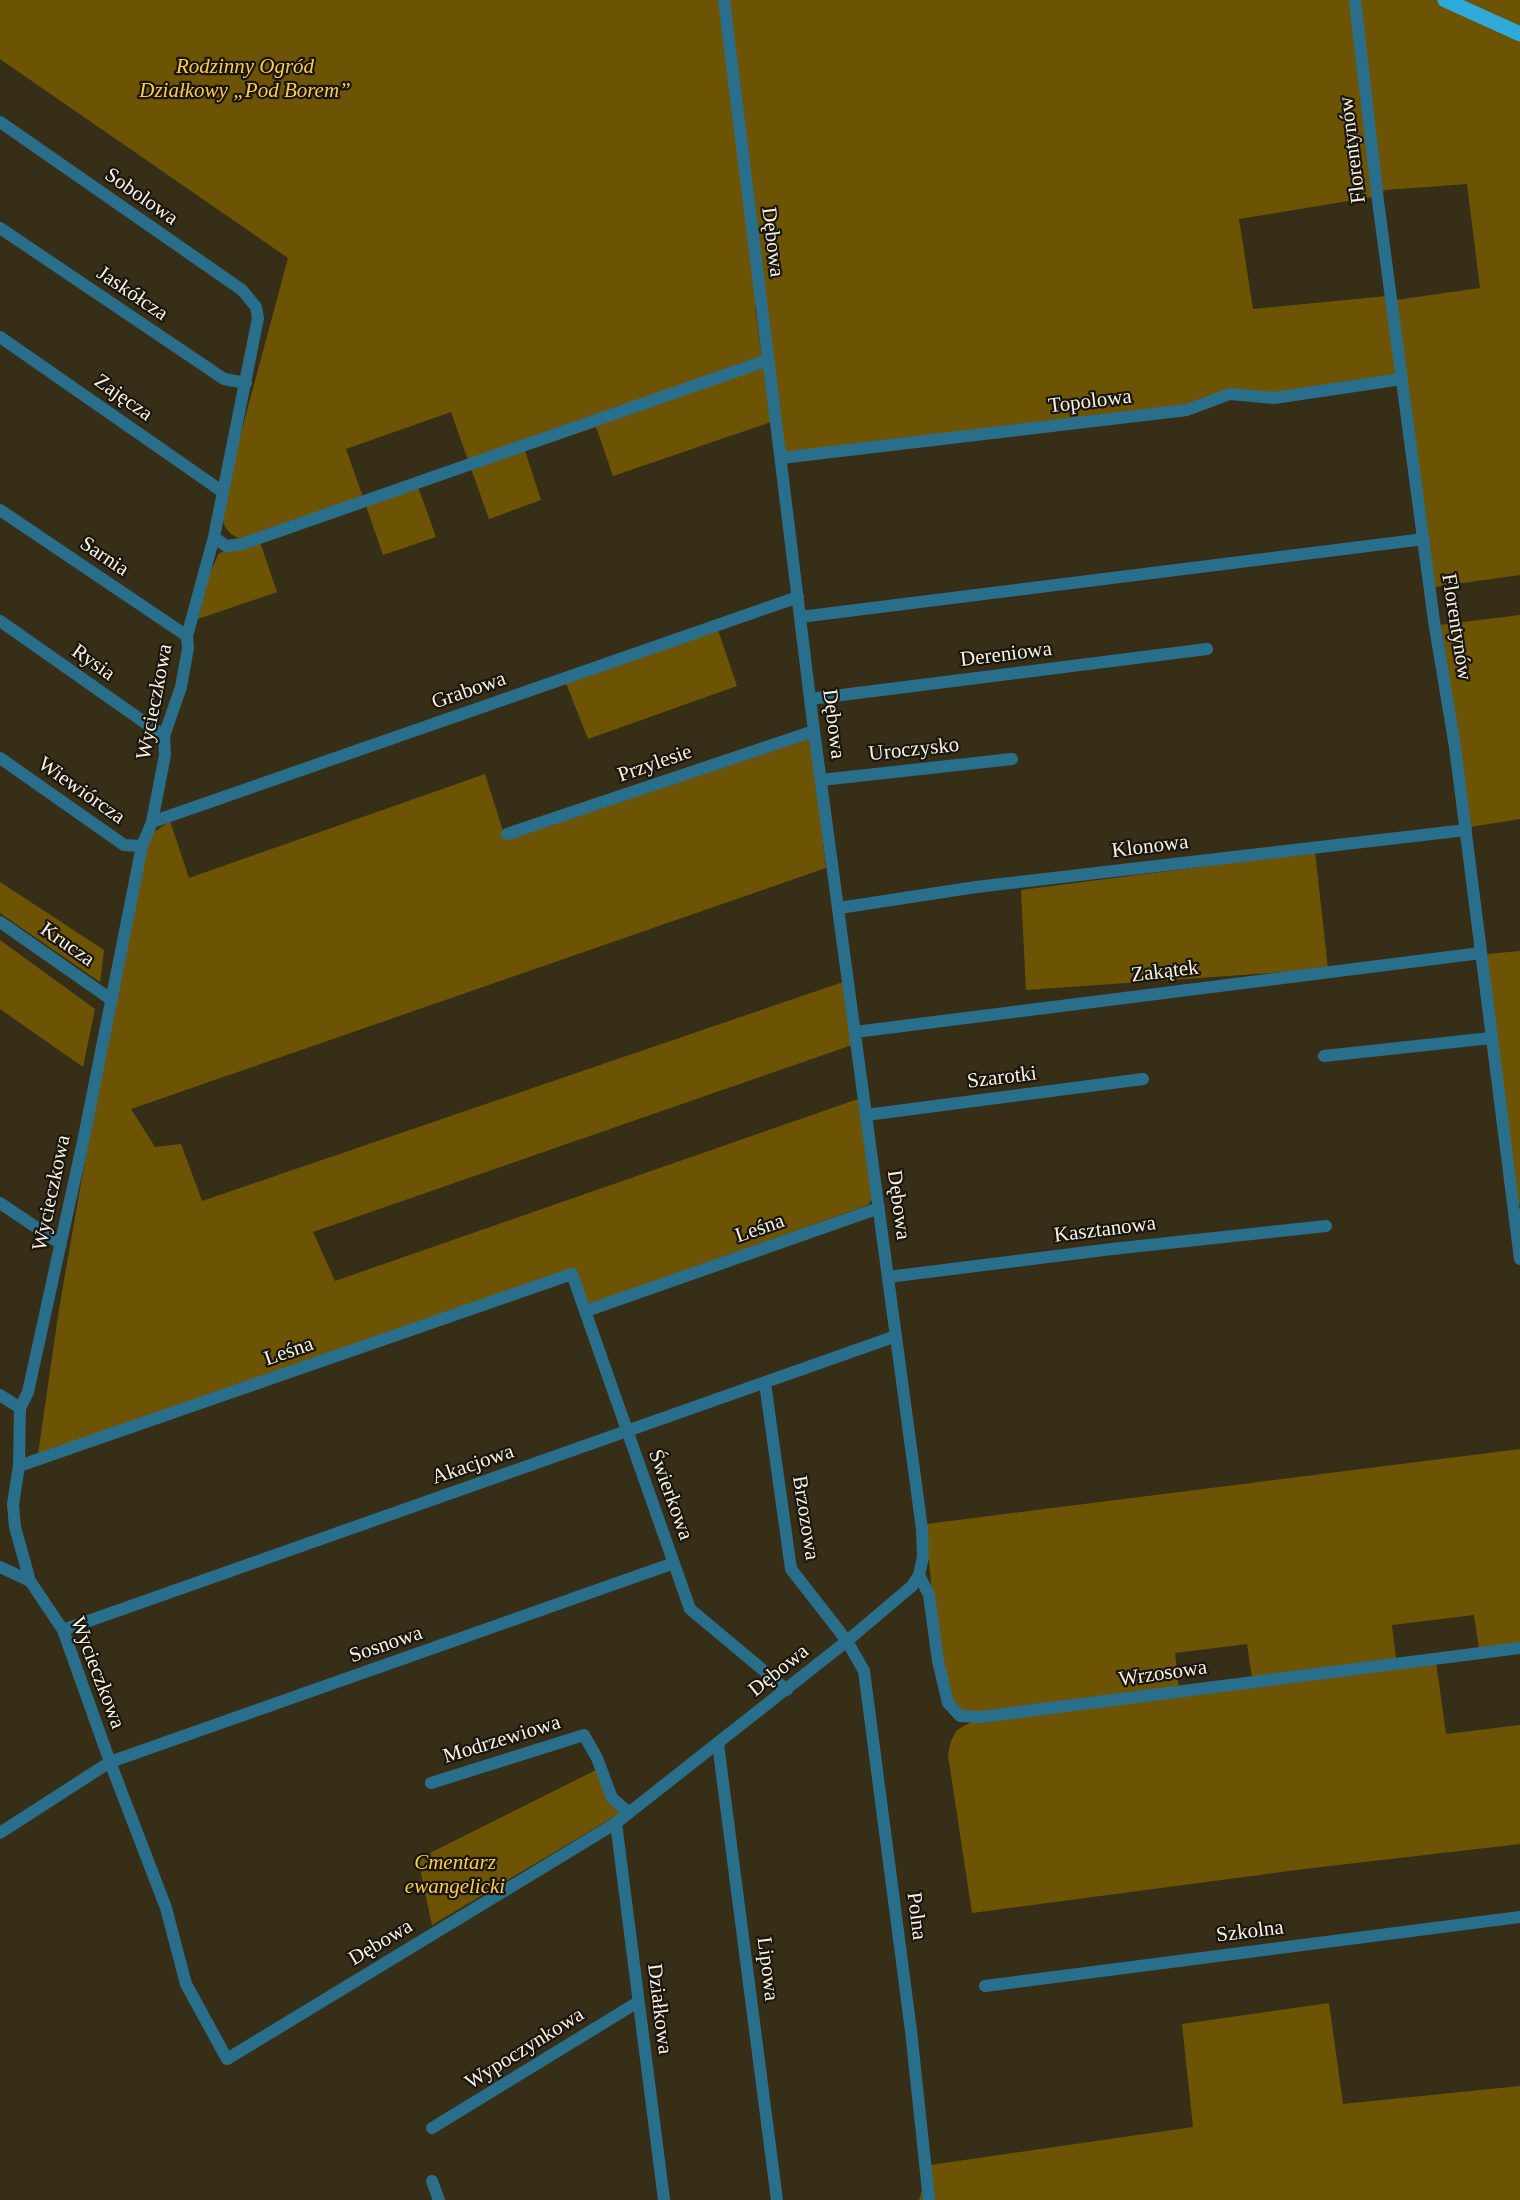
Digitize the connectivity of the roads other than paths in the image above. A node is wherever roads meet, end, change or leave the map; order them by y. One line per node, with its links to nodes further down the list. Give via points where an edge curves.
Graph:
1 (724, 0): 9 (street, Dębowa)
2 (1355, 0): 10 (street, Florentynów)
3 (1445, 0): 4 (main road)
4 (1520, 33)
5 (0, 122): 7 (street, Sobolowa, via 242,290)
6 (0, 228): 11 (street, Jaskółcza, via 224,379)
7 (256, 307): 11 (street, Wycieczkowa, via 258,318)
8 (0, 337): 13 (street, Zajęcza)
9 (768, 360): 12 (street, Dębowa); 15 (street, via 243,544 226,546)
10 (1402, 379): 12 (street, Topolowa, via 1274,398 1230,394 1187,410); 16 (street, Florentynów)
11 (246, 383): 13 (street, Wycieczkowa)
12 (781, 458): 17 (street, Dębowa)
13 (223, 492): 15 (street, Wycieczkowa)
14 (0, 510): 20 (street, Sarnia)
15 (214, 537): 20 (street, Wycieczkowa)
16 (1424, 539): 18 (street); 29 (street, Florentynów)
17 (798, 597): 18 (street, Dębowa); 28 (street, Grabowa)
18 (800, 617): 22 (street, Dębowa)
19 (0, 621): 24 (street, Rysia)
20 (187, 636): 24 (street, Wycieczkowa, via 182,687)
21 (1207, 649): 22 (street, Dereniowa)
22 (810, 699): 23 (street, Dębowa)
23 (814, 731): 27 (street, Dębowa); 30 (street, Przylesie)
24 (164, 736): 28 (street, Wycieczkowa, via 165,755)
25 (0, 758): 31 (street, Wiewiórcza, via 124,845)
26 (1012, 759): 27 (street, Uroczysko)
27 (821, 780): 32 (street, Dębowa)
28 (152, 822): 31 (street, Wycieczkowa)
29 (1466, 830): 32 (street, Klonowa, via 976,887); 34 (street, Florentynów)
30 (507, 834)
31 (142, 846): 35 (street, Wycieczkowa)
32 (839, 908): 36 (street, Dębowa)
33 (0, 922): 35 (street, Krucza)
34 (1481, 953): 36 (street, Zakątek); 37 (street, Florentynów)
35 (112, 1000): 44 (street, Wycieczkowa)
36 (855, 1032): 40 (street, Dębowa)
37 (1491, 1038): 38 (street); 45 (street, Florentynów)
38 (1324, 1056)
39 (1143, 1079): 40 (street, Szarotki)
40 (866, 1114): 42 (street, Dębowa)
41 (0, 1203): 44 (street)
42 (879, 1208): 47 (street, Dębowa); 48 (street, Leśna)
43 (1326, 1226): 47 (street, Kasztanowa)
44 (61, 1244): 52 (street, Wycieczkowa, via 28,1392)
45 (1520, 1259)
46 (572, 1274): 48 (street, Świerkowa); 54 (street, Leśna)
47 (888, 1277): 49 (street, Dębowa)
48 (586, 1311): 53 (street, Świerkowa)
49 (896, 1336): 50 (street, Akacjowa); 57 (street, Dębowa, via 922,1529)
50 (765, 1383): 53 (street, Akacjowa); 60 (street, Brzozowa, via 791,1569)
51 (0, 1395): 52 (street)
52 (20, 1408): 54 (street, Wycieczkowa)
53 (627, 1432): 55 (street, Świerkowa); 59 (street, Akacjowa)
54 (19, 1466): 58 (street, Wycieczkowa, via 15,1527)
55 (674, 1563): 62 (street, Świerkowa, via 690,1609); 64 (street, Sosnowa)
56 (0, 1567): 58 (street)
57 (919, 1575): 60 (street, Dębowa, via 912,1586); 61 (street, Wrzosowa, via 929,1595 948,1703 960,1716)
58 (30, 1581): 59 (street, Wycieczkowa)
59 (63, 1630): 64 (street, Wycieczkowa)
60 (847, 1641): 62 (street, Dębowa); 78 (street, Polna, via 864,1671)
61 (1520, 1648)
62 (787, 1690): 63 (street, Dębowa)
63 (718, 1744): 66 (street, Dębowa); 77 (street, Lipowa)
64 (110, 1762): 68 (street, Sosnowa); 72 (street, Wycieczkowa, via 166,1908 186,1984)
65 (430, 1783): 66 (street, Modrzewiowa, via 584,1735 612,1798)
66 (629, 1813): 67 (street, Dębowa)
67 (616, 1823): 71 (street, Działkowa); 72 (street, Dębowa)
68 (0, 1833)
69 (1520, 1917): 70 (street, Szkolna)
70 (985, 1986)
71 (638, 2002): 73 (street, Wypoczynkowa); 76 (street, Działkowa)
72 (227, 2059)
73 (432, 2128)
74 (432, 2181): 75 (street)
75 (439, 2200)
76 (663, 2200)
77 (777, 2200)
78 (929, 2200)

